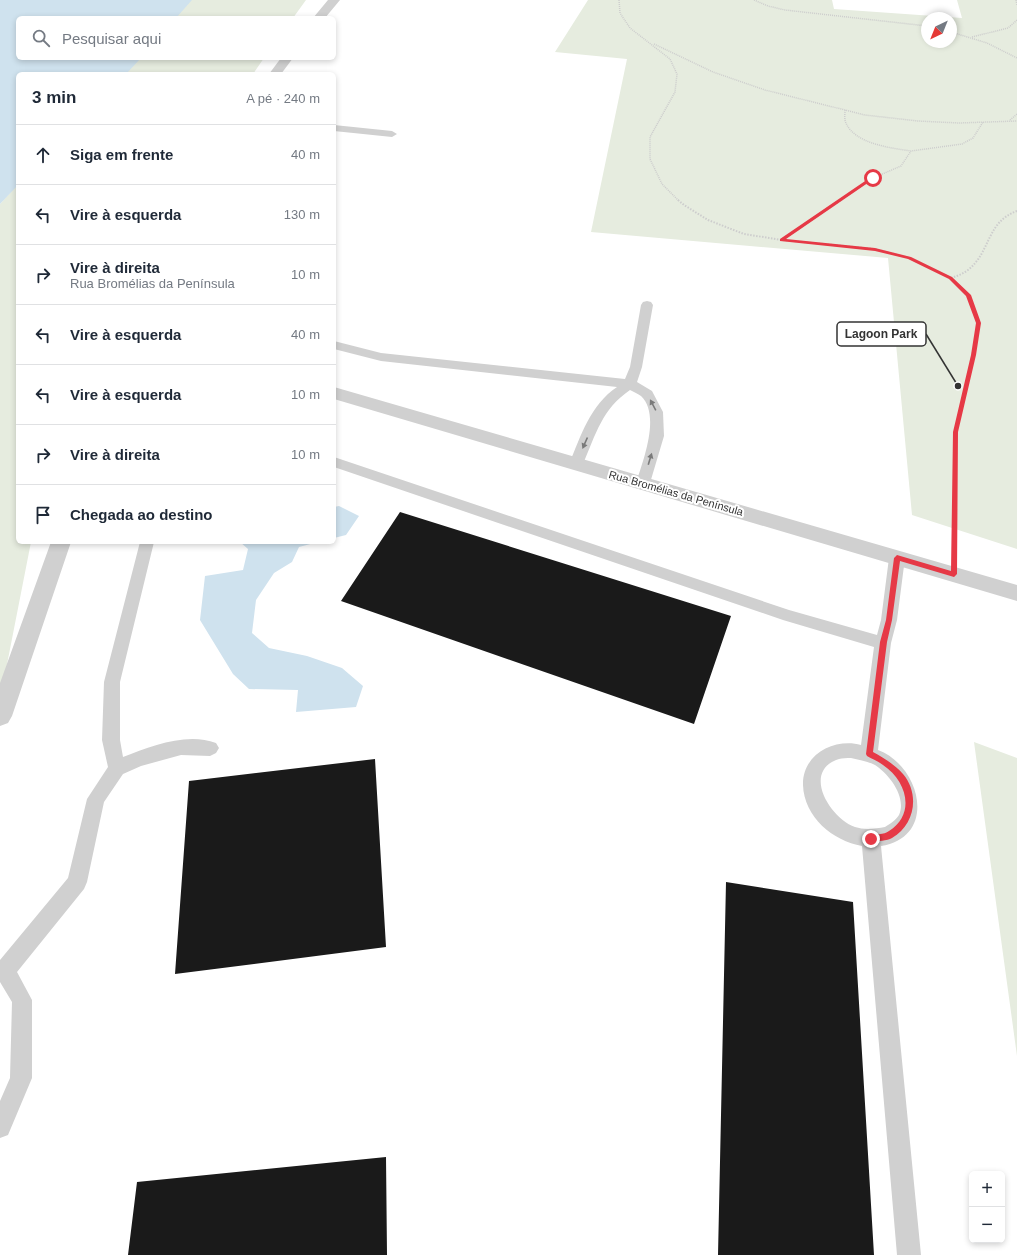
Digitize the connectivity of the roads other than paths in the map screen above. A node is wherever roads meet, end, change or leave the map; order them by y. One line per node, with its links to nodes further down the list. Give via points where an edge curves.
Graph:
1 (334, 0): 2 (street)
2 (321, 16)
3 (286, 60): 4 (street)
4 (276, 72)
5 (336, 128): 6 (lane)
6 (392, 134)
7 (648, 305): 9 (lane, via 636,367)
8 (336, 346): 9 (lane, via 381,357)
9 (630, 384): 12 (lane, one-way to 12, via 618,391 605,404); 13 (lane, one-way to 9, via 657,436 656,412 647,394)
10 (336, 394): 12 (street, Rua Bromélias da Península)
11 (336, 463): 18 (lane, via 789,616)
12 (576, 464): 13 (street, Rua Bromélias da Península)
13 (643, 483): 16 (street, Rua Bromélias da Península)
14 (60, 544): 19 (street)
15 (146, 544): 22 (lane, via 112,682 110,740)
16 (897, 558): 17 (street, Rua Bromélias da Península); 18 (lane, via 889,620)
17 (1017, 593)
18 (883, 642): 21 (lane)
19 (0, 716)
20 (210, 748): 22 (lane, via 181,747)
21 (869, 754): 23 (lane, via 887,763 901,777 909,794 910,811 903,825 890,836); 23 (lane, via 851,750 834,753 820,762 812,776 812,792 819,810 833,824 851,835)
22 (117, 768): 24 (lane, via 96,799 77,882)
23 (871, 839): 26 (lane)
24 (2, 970): 25 (lane, via 22,1000 21,1078)
25 (0, 1127)
26 (909, 1255)

